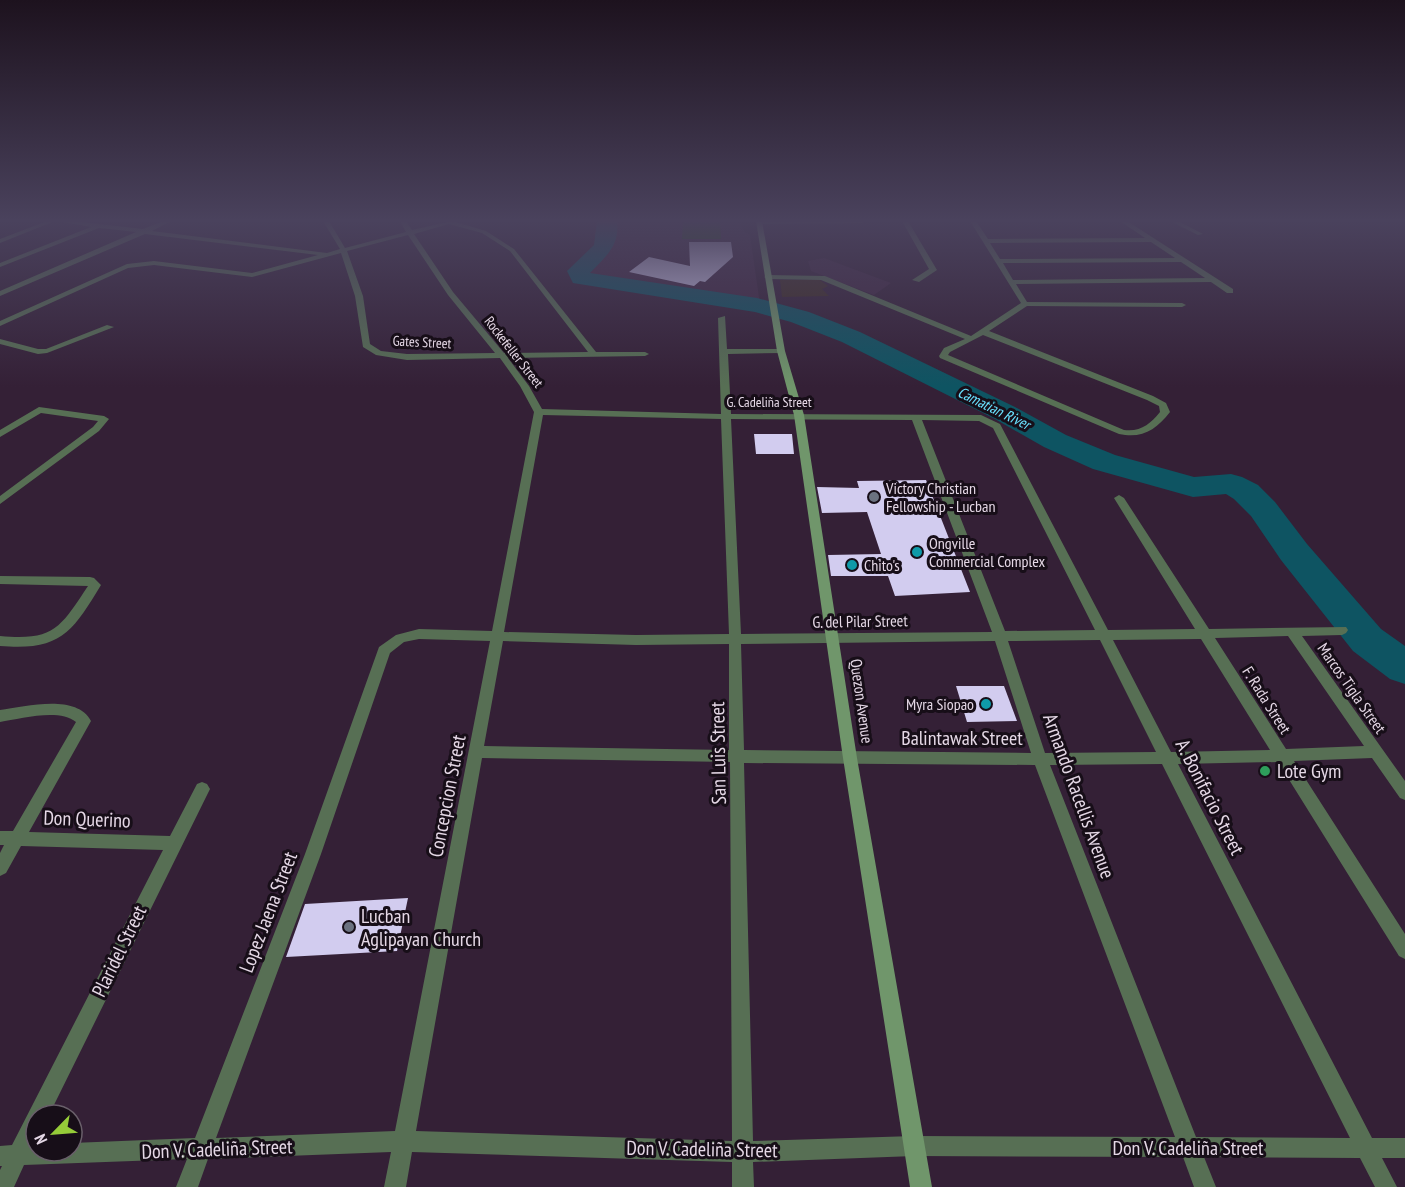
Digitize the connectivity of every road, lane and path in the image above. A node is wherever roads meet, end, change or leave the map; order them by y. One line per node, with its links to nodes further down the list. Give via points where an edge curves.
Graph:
1 (41, 276): 14 (street)
2 (104, 276): 18 (street)
3 (353, 276): 27 (street, Gates Street, via 364,312 366,345 379,353 407,357)
4 (440, 276): 27 (street, Rockefeller Street)
5 (533, 276): 26 (street)
6 (922, 276): 10 (street)
7 (1007, 276): 12 (street)
8 (1205, 276): 11 (street)
9 (768, 277): 21 (street, via 822,278); 23 (main road, Quezon Avenue)
10 (916, 280)
11 (1210, 280): 12 (street); 13 (street)
12 (1011, 282): 15 (street)
13 (1230, 291)
14 (0, 294)
15 (1025, 303): 16 (street); 20 (street)
16 (1182, 305)
17 (722, 318): 24 (street, San Luis Street)
18 (0, 324)
19 (110, 327): 22 (street, via 47,351)
20 (983, 332): 21 (street); 21 (street, via 1150,398 1166,412 1147,433 1122,432 943,356 947,350)
21 (972, 339)
22 (0, 341)
23 (781, 351): 24 (street); 29 (main road, Quezon Avenue)
24 (722, 352): 30 (street, San Luis Street)
25 (645, 354): 26 (street)
26 (594, 355): 27 (street)
27 (503, 357): 28 (street, Rockefeller Street, via 530,391)
28 (539, 412): 30 (street, G. Cadeliña Street); 42 (street, Concepcion Street)
29 (799, 415): 30 (street, G. Cadeliña Street); 31 (street, G. Cadeliña Street); 44 (main road, Quezon Avenue)
30 (727, 416): 43 (street, San Luis Street)
31 (916, 418): 32 (street, G. Cadeliña Street, via 981,418); 40 (street, Armando Racellis Avenue)
32 (997, 426): 41 (street, A. Bonifacio Street)
33 (0, 434): 35 (street, via 39,410 104,419)
34 (1119, 498): 39 (street, F. Rada Street)
35 (0, 501)
36 (0, 580): 45 (street, via 90,581 95,585 57,636 44,643 25,645)
37 (1342, 630): 38 (street, G. del Pilar Street)
38 (1292, 632): 39 (street, G. del Pilar Street); 49 (street, Marcos Tigla Street)
39 (1205, 634): 41 (street, G. del Pilar Street); 51 (street, F. Rada Street)
40 (1000, 636): 41 (street, G. del Pilar Street); 44 (street, G. del Pilar Street); 54 (street, Armando Racellis Avenue)
41 (1105, 636): 52 (street, A. Bonifacio Street)
42 (498, 638): 43 (street, G. del Pilar Street); 46 (street, G. del Pilar Street, via 419,634 400,638); 48 (street, Concepcion Street)
43 (735, 638): 44 (street, G. del Pilar Street); 50 (street, San Luis Street)
44 (834, 638): 53 (main road, Quezon Avenue)
45 (0, 641)
46 (384, 650): 69 (street, Lopez Jaena Street, via 313,854)
47 (0, 716): 58 (street, via 67,710 78,713 84,721)
48 (477, 752): 50 (street, Balintawak Street); 64 (street, Concepcion Street)
49 (1375, 752): 51 (street, Balintawak Street); 56 (street, Marcos Tigla Street)
50 (738, 755): 53 (street, Balintawak Street); 70 (street, San Luis Street)
51 (1281, 756): 52 (street, Balintawak Street); 61 (street, F. Rada Street)
52 (1165, 757): 54 (street, Balintawak Street); 67 (street, A. Bonifacio Street)
53 (850, 758): 54 (street, Balintawak Street); 65 (main road, Quezon Avenue)
54 (1040, 759): 66 (street, Armando Racellis Avenue)
55 (202, 789): 59 (street, Plaridel Street)
56 (1405, 793)
57 (0, 838): 58 (street, Don Querino)
58 (18, 838): 59 (street, Don Querino); 60 (street)
59 (173, 843): 62 (street, Plaridel Street)
60 (0, 868)
61 (1405, 950)
62 (44, 1103)
63 (24, 1135): 71 (street)
64 (403, 1141): 69 (street, Don V. Cadeliña Street); 70 (street, Don V. Cadeliña Street); 74 (street, Concepcion Street)
65 (914, 1146): 66 (street, Don V. Cadeliña Street); 70 (street, Don V. Cadeliña Street); 76 (main road, Quezon Avenue)
66 (1191, 1148): 67 (street, Don V. Cadeliña Street); 77 (street, Armando Racellis Avenue)
67 (1368, 1148): 68 (street, Don V. Cadeliña Street); 78 (street, A. Bonifacio Street)
68 (1405, 1148)
69 (199, 1150): 71 (street, Don V. Cadeliña Street); 73 (street, Lopez Jaena Street)
70 (742, 1152): 75 (street, San Luis Street)
71 (9, 1156): 72 (street)
72 (3, 1187)
73 (187, 1187)
74 (394, 1187)
75 (743, 1187)
76 (921, 1187)
77 (1205, 1187)
78 (1386, 1187)

